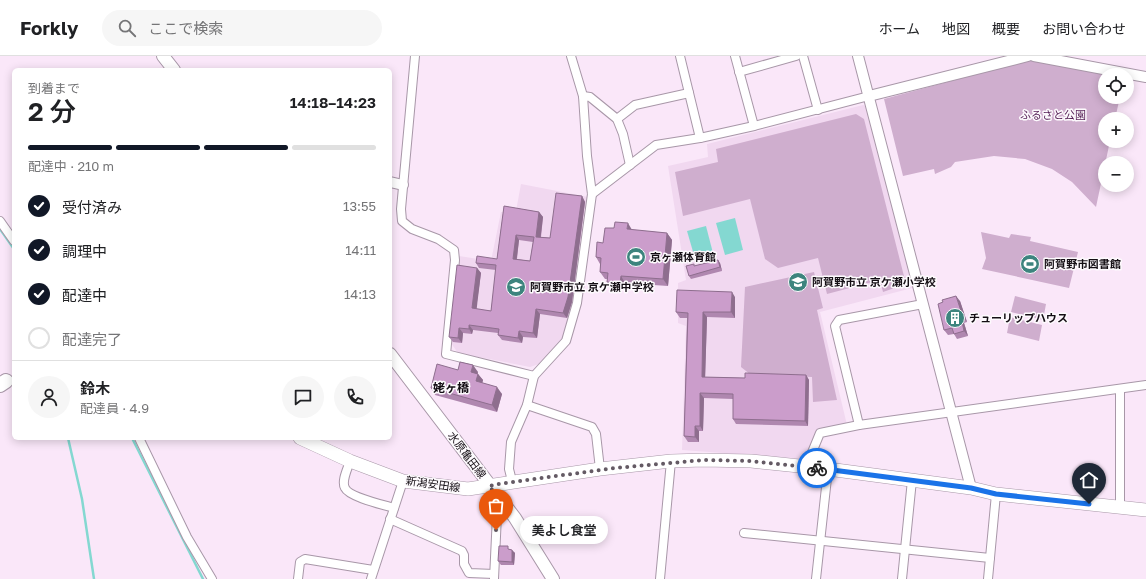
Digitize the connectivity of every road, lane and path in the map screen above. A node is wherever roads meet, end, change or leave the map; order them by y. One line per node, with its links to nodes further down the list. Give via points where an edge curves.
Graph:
1 (163, 56): 11 (main road)
2 (415, 56): 23 (street)
3 (571, 56): 15 (street)
4 (680, 56): 14 (street)
5 (735, 56): 12 (street)
6 (796, 56): 12 (street)
7 (803, 56): 17 (street)
8 (858, 56): 16 (street)
9 (1028, 56): 16 (street)
10 (1034, 56): 13 (street)
11 (172, 68)
12 (739, 72): 19 (street)
13 (1146, 77)
14 (689, 93): 18 (street, via 635,105); 20 (street)
15 (583, 96): 18 (street, via 590,97); 24 (street)
16 (869, 96): 17 (street); 27 (street)
17 (818, 110): 19 (street)
18 (617, 119): 21 (street)
19 (754, 126): 20 (street)
20 (700, 138): 21 (street, via 656,145)
21 (630, 165): 24 (street)
22 (392, 182): 23 (street)
23 (403, 185): 29 (street, via 402,221 412,229 438,239 454,250 446,354)
24 (592, 194): 29 (street, via 577,303 566,341)
25 (0, 221): 26 (street)
26 (12, 238)
27 (923, 304): 33 (street); 34 (street, via 839,320 835,326)
28 (392, 357): 45 (main road, 水原亀田線)
29 (534, 376): 32 (street)
30 (1146, 385): 31 (street)
31 (1120, 389): 33 (street); 49 (street)
32 (527, 405): 40 (street, via 592,427 596,434); 44 (street, via 511,442 509,469)
33 (952, 412): 34 (street); 46 (street)
34 (859, 425): 39 (street, via 820,433)
35 (141, 440): 59 (street, via 187,537)
36 (304, 440): 37 (main road, 新潟安田線)
37 (350, 461): 43 (main road, 新潟安田線); 50 (street, via 344,488 350,494)
38 (672, 461): 39 (main road, 新潟安田線, via 750,461); 40 (main road, 新潟安田線); 63 (street)
39 (806, 467): 41 (main road, 新潟安田線)
40 (600, 469): 44 (main road, 新潟安田線)
41 (828, 469): 42 (main road, 新潟安田線); 54 (street)
42 (912, 480): 46 (main road, 新潟安田線); 55 (street)
43 (404, 481): 45 (main road, 新潟安田線, via 468,489); 50 (street)
44 (512, 481): 45 (main road, 新潟安田線)
45 (489, 486): 48 (main road, 水原亀田線)
46 (971, 488): 47 (main road, 新潟安田線)
47 (996, 494): 49 (main road, 新潟安田線); 56 (street)
48 (506, 507): 58 (street, via 496,515); 62 (main road, 水原亀田線)
49 (1120, 507): 51 (main road, 新潟安田線)
50 (394, 508): 52 (street)
51 (1146, 510)
52 (390, 519): 57 (street); 58 (street, via 462,551 464,564 469,573)
53 (744, 533): 54 (street)
54 (820, 541): 55 (street); 64 (street)
55 (905, 548): 56 (street); 65 (street)
56 (990, 558): 66 (street)
57 (373, 570): 60 (street, via 305,559 300,562); 61 (street)
58 (494, 577)
59 (212, 579)
60 (298, 579)
61 (371, 579)
62 (553, 579)
63 (660, 579)
64 (816, 579)
65 (902, 579)
66 (988, 579)

